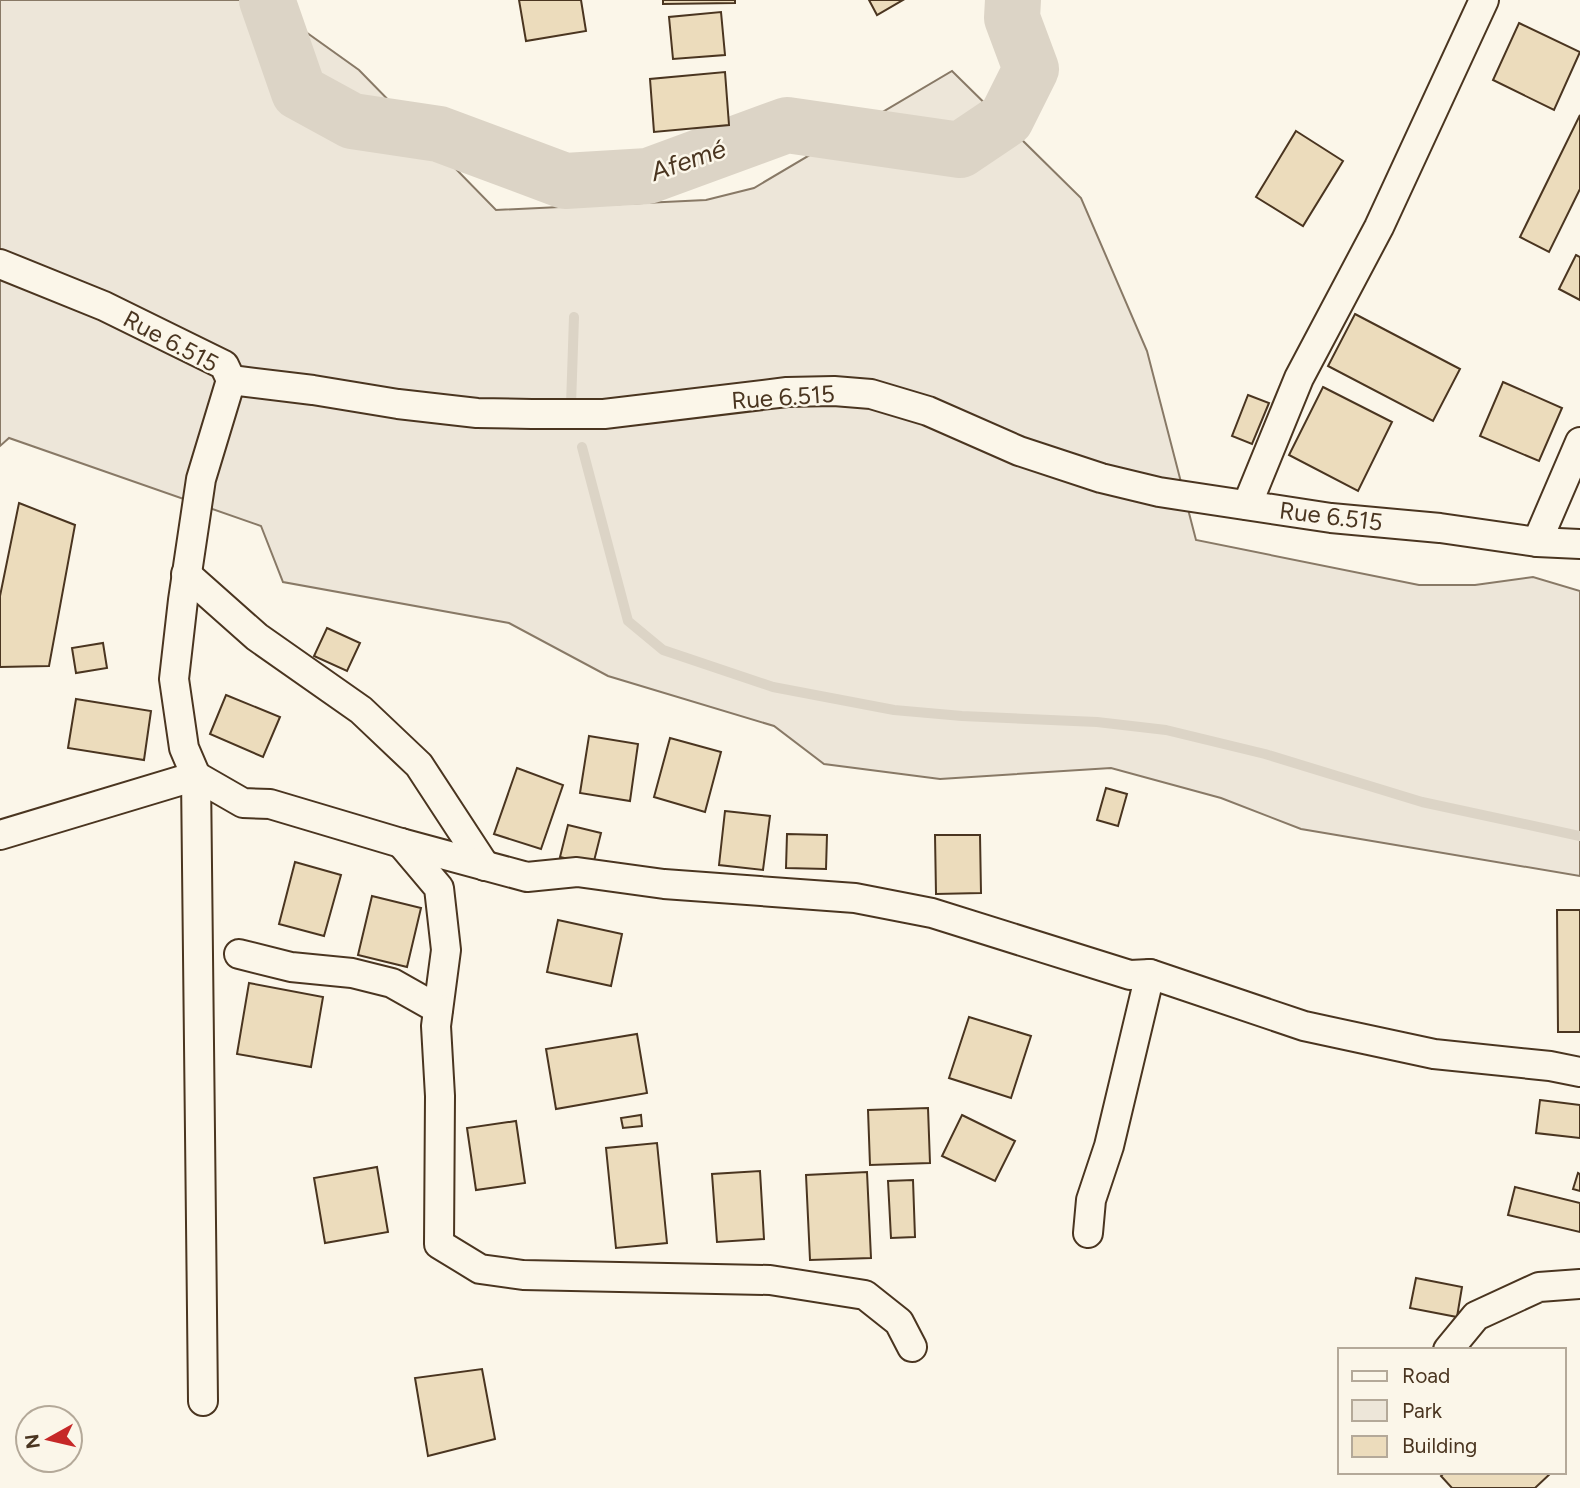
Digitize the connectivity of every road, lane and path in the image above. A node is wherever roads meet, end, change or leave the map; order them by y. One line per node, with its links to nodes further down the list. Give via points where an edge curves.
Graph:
1 (1484, 0): 5 (street, via 1379,227 1299,378)
2 (0, 264): 3 (street, Rue 6.515, via 159,332 224,365)
3 (230, 380): 5 (street, Rue 6.515, via 477,413 604,414 787,392 871,394 928,411 1019,451 1101,478); 8 (street, via 201,479)
4 (1580, 442): 6 (street)
5 (1247, 505): 6 (street, Rue 6.515)
6 (1537, 542): 7 (street, Rue 6.515)
7 (1580, 544)
8 (186, 574): 9 (street, via 174,679 184,748); 12 (street, via 257,637 361,709 419,765)
9 (196, 776): 10 (street); 11 (street, via 243,803 270,804); 21 (street)
10 (0, 835)
11 (401, 843): 12 (street); 15 (street, via 439,888 446,950)
12 (485, 866): 14 (street, via 527,877 578,872 664,884 855,898 932,913 1130,975)
13 (239, 954): 15 (street, via 392,983)
14 (1150, 974): 16 (street, via 1304,1026 1434,1054); 17 (street, via 1109,1146 1091,1200)
15 (439, 1009): 19 (street, via 439,1244 480,1269 523,1275 769,1280 865,1295 899,1322)
16 (1580, 1072)
17 (1087, 1233)
18 (1580, 1284): 20 (street, via 1539,1287 1476,1316)
19 (912, 1347)
20 (1450, 1348)
21 (203, 1401)

